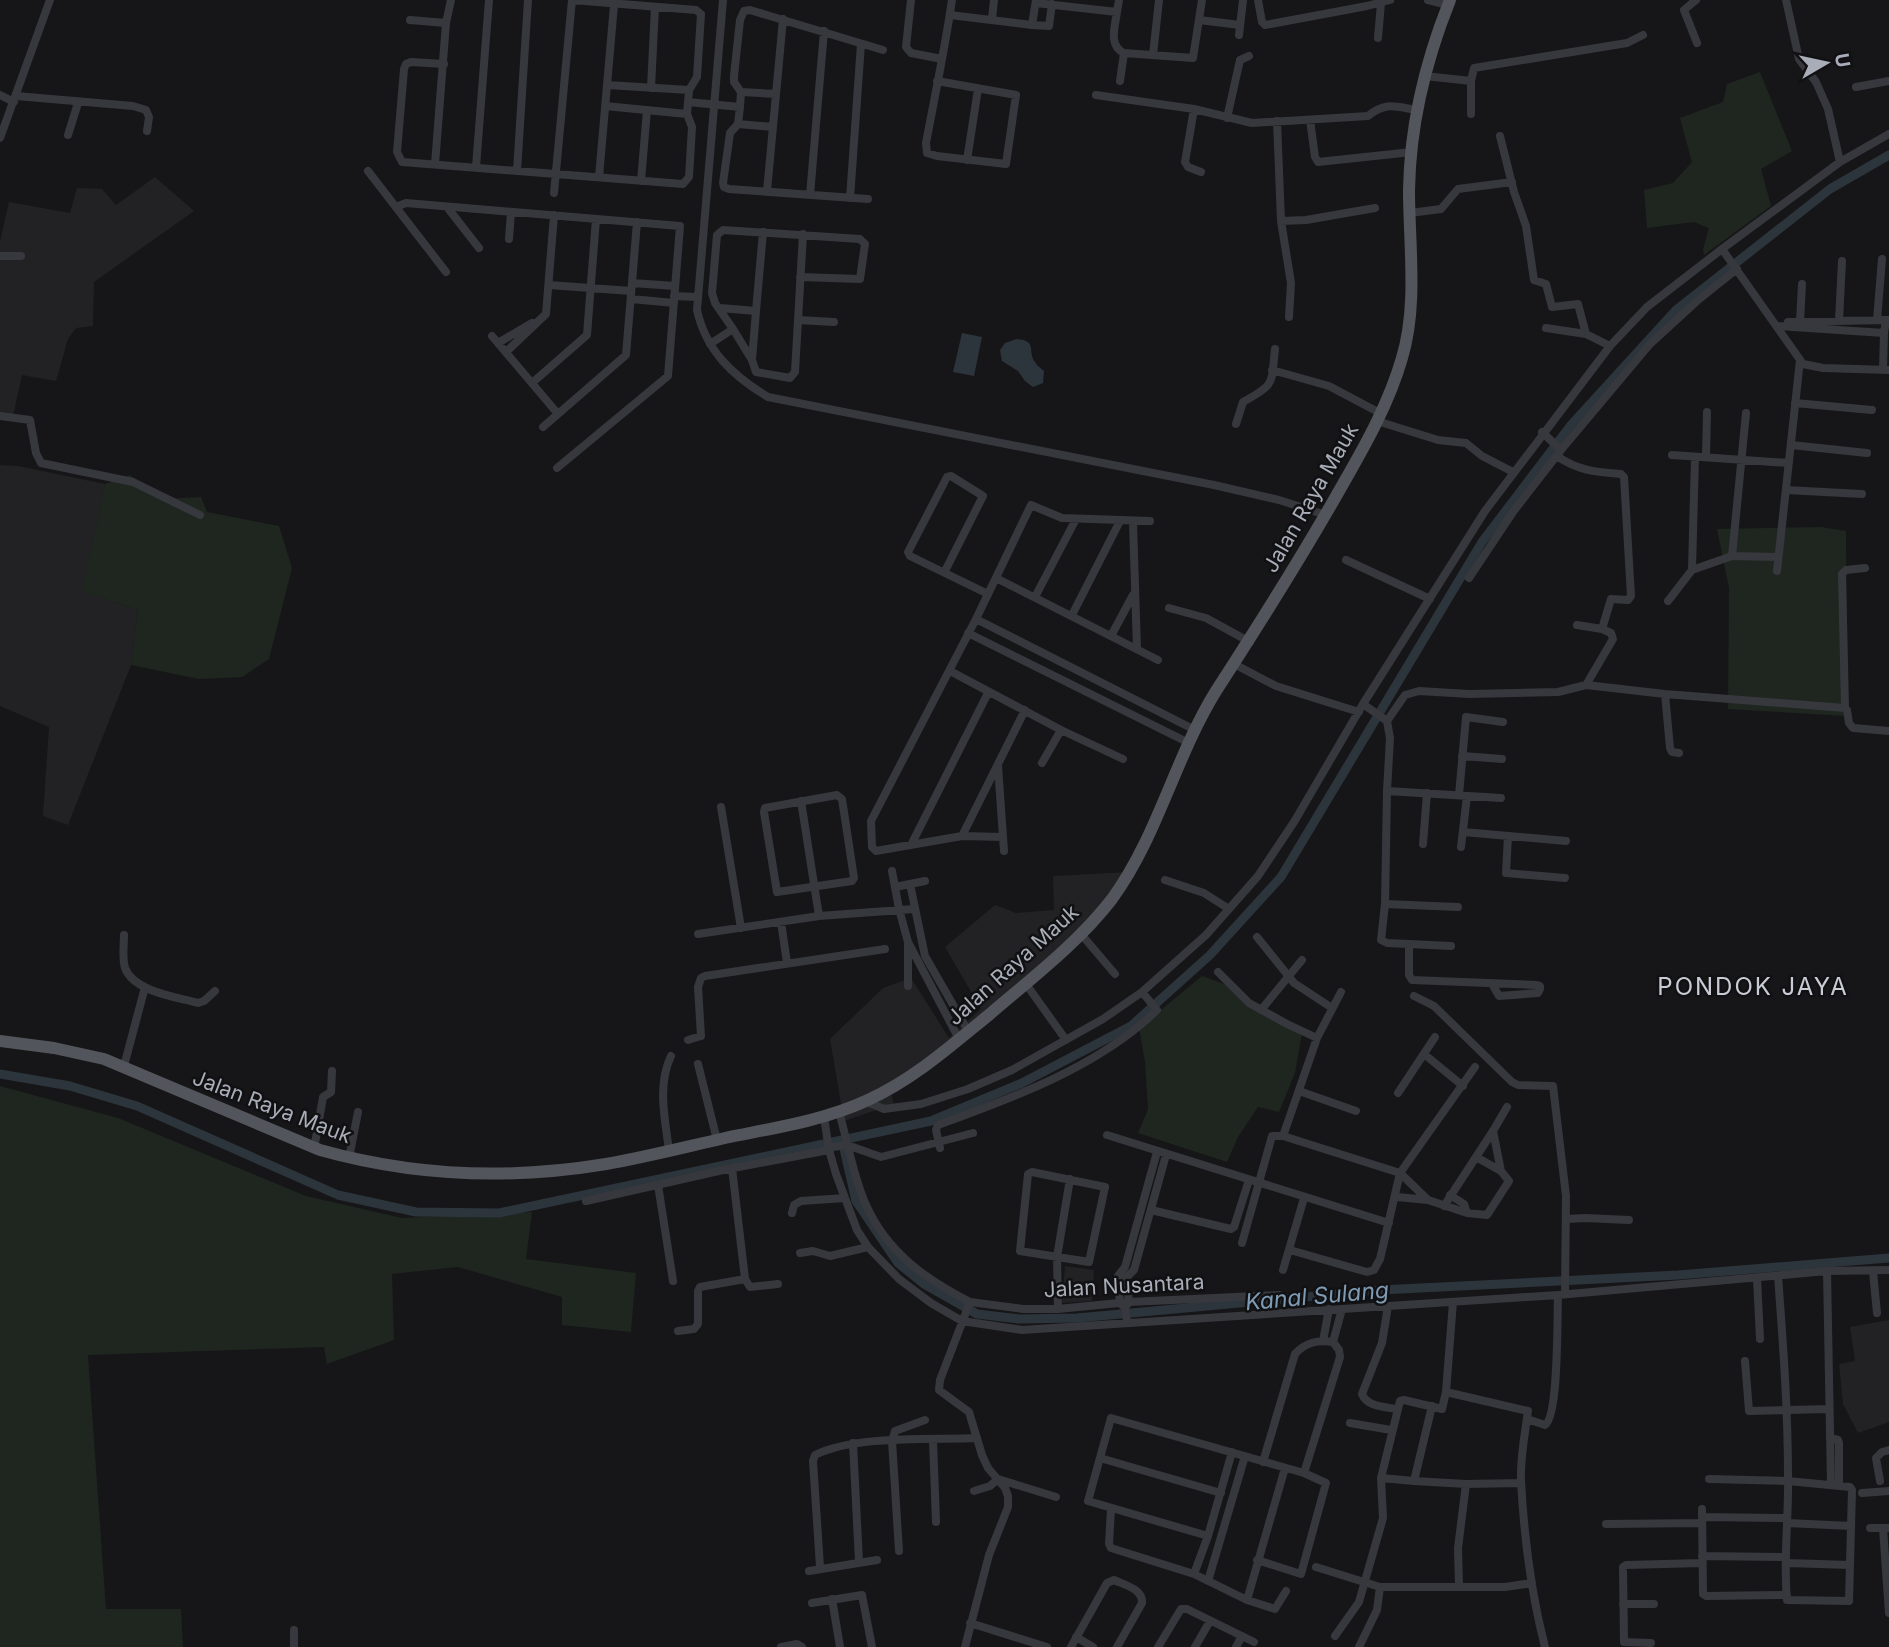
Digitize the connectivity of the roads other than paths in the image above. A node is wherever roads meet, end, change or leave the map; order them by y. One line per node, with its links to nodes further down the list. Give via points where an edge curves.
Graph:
1 (50, 0): 61 (street)
2 (451, 0): 32 (street)
3 (489, 0): 86 (street)
4 (528, 0): 87 (street)
5 (572, 0): 24 (street); 90 (street)
6 (723, 0): 65 (street)
7 (911, 0): 45 (street, via 905,47 911,53)
8 (952, 0): 27 (street)
9 (994, 0): 29 (street)
10 (1119, 0): 26 (street)
11 (1159, 0): 43 (street)
12 (1202, 0): 31 (street)
13 (1243, 0): 34 (street)
14 (1258, 0): 22 (street, via 1265,25)
15 (1427, 0): 20 (street)
16 (1696, 0): 39 (street, via 1684,10)
17 (1786, 0): 84 (street, via 1800,59 1828,109)
18 (1385, 1): 22 (street); 38 (street)
19 (1036, 2): 23 (street); 33 (street)
20 (1449, 2): 47 (main road, Jalan Raya Mauk)
21 (1076, 3): 23 (street); 26 (street)
22 (1367, 3)
23 (1052, 4): 33 (street, via 1049,26)
24 (614, 5): 25 (street); 52 (street)
25 (654, 8): 54 (street); 56 (street, via 701,14 697,77)
26 (1117, 12): 42 (street, via 1114,44)
27 (950, 15): 29 (street); 45 (street)
28 (783, 19): 35 (street); 57 (street, via 750,10 741,15 734,76); 58 (street)
29 (992, 19): 33 (street)
30 (410, 20): 32 (street)
31 (1199, 20): 34 (street); 43 (street, via 1193,58)
32 (446, 23): 46 (street)
33 (1032, 25)
34 (1240, 25): 36 (street)
35 (824, 32): 40 (street); 96 (street)
36 (1239, 35)
37 (1643, 35): 49 (street, via 1627,43 1474,68)
38 (1378, 38)
39 (1697, 43)
40 (861, 44): 41 (street); 97 (street)
41 (883, 50)
42 (1124, 53): 43 (street); 51 (street)
43 (1153, 55)
44 (1249, 56): 72 (street, via 1240,60)
45 (942, 59): 48 (street)
46 (444, 64): 85 (street); 85 (street, via 406,64 404,69 397,152 402,162)
47 (1425, 76): 49 (street); 69 (main road, Jalan Raya Mauk)
48 (937, 81): 55 (street); 83 (street, via 928,153)
49 (1471, 81): 71 (street)
50 (1889, 81): 53 (street)
51 (1120, 82)
52 (607, 85): 54 (street); 64 (street)
53 (1856, 87)
54 (650, 88): 56 (street)
55 (978, 89): 83 (street); 83 (street, via 1018,97 1008,162 1004,166)
56 (689, 90): 62 (street)
57 (741, 92): 58 (street); 66 (street)
58 (776, 94): 76 (street)
59 (0, 95): 61 (street)
60 (1096, 95): 67 (street)
61 (15, 99): 63 (street); 81 (street)
62 (688, 102): 65 (street); 70 (street)
63 (78, 103): 77 (street, via 146,110); 79 (street)
64 (606, 106): 68 (street); 91 (street)
65 (716, 106): 66 (street); 125 (street)
66 (740, 107): 75 (street)
67 (1194, 108): 72 (street); 89 (street, via 1185,162)
68 (647, 110): 70 (street); 92 (street)
69 (1417, 110): 73 (street, via 1387,106 1368,116); 82 (main road, Jalan Raya Mauk)
70 (687, 114): 92 (street, via 692,127 687,182)
71 (1471, 114)
72 (1227, 118): 74 (street)
73 (1310, 120): 74 (street); 82 (street, via 1318,162)
74 (1276, 121): 106 (street)
75 (738, 124): 76 (street); 94 (street, via 730,133 724,187)
76 (773, 127): 94 (street)
77 (147, 131)
78 (1889, 134): 84 (street)
79 (68, 135)
80 (1500, 136): 93 (street)
81 (0, 138)
82 (1412, 152): 103 (main road, Jalan Raya Mauk)
83 (967, 159)
84 (1840, 162): 112 (street)
85 (435, 164): 86 (street)
86 (476, 167): 87 (street)
87 (517, 170): 90 (street)
88 (368, 172): 99 (street)
89 (1201, 172)
90 (556, 174): 91 (street); 95 (street)
91 (599, 177): 92 (street)
92 (641, 181)
93 (1512, 182): 103 (street, via 1458,189 1441,209); 139 (street, via 1526,226 1534,281 1546,284 1552,306 1578,304)
94 (767, 191): 96 (street)
95 (554, 193)
96 (810, 195): 97 (street)
97 (850, 198): 98 (street)
98 (868, 199)
99 (396, 207): 100 (street, via 406,203); 118 (street)
100 (447, 207): 102 (street); 111 (street)
101 (1375, 208): 106 (street)
102 (512, 212): 104 (street); 110 (street)
103 (1410, 213): 157 (main road, Jalan Raya Mauk, via 1407,338)
104 (554, 215): 105 (street); 120 (street)
105 (596, 219): 107 (street); 122 (street)
106 (1281, 221): 129 (street, via 1291,282)
107 (637, 222): 123 (street); 124 (street, via 680,226)
108 (763, 232): 109 (street); 126 (street, via 723,230 716,235 712,293); 127 (street)
109 (803, 234): 119 (street); 119 (street, via 860,239 865,244 860,279)
110 (509, 239)
111 (479, 248)
112 (1723, 251): 117 (street); 143 (street, via 1647,307)
113 (0, 256): 114 (street)
114 (20, 256)
115 (1882, 259): 131 (street)
116 (1842, 261): 132 (street)
117 (1736, 268): 135 (street); 162 (street, via 1650,344)
118 (446, 272)
119 (800, 277): 130 (street)
120 (549, 285): 122 (street); 128 (street)
121 (1802, 285): 134 (street)
122 (590, 288): 123 (street); 150 (street, via 587,335)
123 (631, 291): 124 (street); 124 (street); 155 (street, via 626,355)
124 (674, 295): 125 (street); 169 (street, via 668,376)
125 (697, 298): 142 (street, via 701,330)
126 (720, 308): 127 (street); 137 (street)
127 (756, 311): 146 (street)
128 (546, 314): 141 (street); 145 (street)
129 (1289, 317)
130 (798, 320): 133 (street); 146 (street, via 793,376 756,372)
131 (1884, 320): 132 (street); 138 (street)
132 (1839, 321): 134 (street)
133 (834, 322)
134 (1800, 322): 135 (street)
135 (1777, 324): 138 (street); 147 (street)
136 (1546, 328): 139 (street)
137 (733, 329): 142 (street); 146 (street)
138 (1884, 333): 149 (street)
139 (1586, 334): 143 (street)
140 (492, 336): 141 (street)
141 (498, 344): 145 (street)
142 (710, 344): 174 (street, via 741,381 768,397 1196,481)
143 (1609, 346): 160 (street)
144 (1275, 349): 148 (street)
145 (506, 352): 150 (street)
146 (752, 360)
147 (1800, 360): 149 (street, via 1823,368); 151 (street)
148 (1272, 370): 157 (street, via 1329,386); 158 (street, via 1271,384 1243,402)
149 (1886, 370)
150 (532, 383): 155 (street)
151 (1795, 403): 152 (street); 161 (street)
152 (1871, 410)
153 (1707, 412): 166 (street)
154 (1746, 412): 167 (street)
155 (558, 414): 159 (street)
156 (0, 416): 173 (street, via 30,420 41,463 133,482)
157 (1379, 417): 170 (street, via 1438,440 1466,443); 174 (main road, Jalan Raya Mauk)
158 (1236, 424)
159 (543, 427)
160 (1543, 433): 162 (street); 170 (street)
161 (1791, 445): 163 (street); 168 (street)
162 (1559, 451): 187 (street); 197 (street, via 1576,468 1624,477 1631,596 1628,600 1611,599)
163 (1867, 453)
164 (1672, 455): 165 (street)
165 (1695, 457): 166 (street); 183 (street)
166 (1706, 457): 167 (street)
167 (1742, 460): 168 (street); 179 (street)
168 (1789, 463): 171 (street)
169 (557, 468)
170 (1513, 472): 191 (street)
171 (1786, 490): 172 (street); 180 (street)
172 (1862, 494)
173 (201, 515)
174 (1326, 515): 200 (main road, Jalan Raya Mauk)
175 (1076, 519): 176 (street); 186 (street, via 1031,505); 190 (street)
176 (1120, 521): 178 (street); 194 (street)
177 (1150, 521): 178 (street)
178 (1133, 522): 189 (street)
179 (1732, 556): 180 (street); 183 (street)
180 (1778, 557): 185 (street)
181 (1346, 560): 191 (street)
182 (1865, 568): 208 (street, via 1842,574)
183 (1692, 569): 192 (street)
184 (945, 571): 184 (street, via 908,552 951,476 983,496); 188 (street)
185 (1777, 571)
186 (996, 578): 188 (street); 190 (street)
187 (1469, 578)
188 (988, 594): 195 (street)
189 (1134, 594): 199 (street); 201 (street)
190 (1035, 597): 194 (street)
191 (1430, 599): 209 (street)
192 (1668, 601)
193 (1169, 608): 200 (street, via 1206,618)
194 (1072, 615): 199 (street)
195 (976, 619): 198 (street); 214 (street)
196 (1577, 625): 197 (street)
197 (1602, 629): 205 (street, via 1613,639)
198 (968, 634): 204 (street); 216 (street)
199 (1111, 636): 201 (street)
200 (1250, 642): 203 (main road, Jalan Raya Mauk)
201 (1137, 649): 202 (street)
202 (1158, 660)
203 (1234, 664): 209 (street, via 1276,686); 214 (main road, Jalan Raya Mauk)
204 (950, 671): 206 (street); 235 (street, via 871,821 873,850)
205 (1586, 685): 207 (street); 211 (street, via 1558,692 1419,691 1405,695)
206 (988, 693): 210 (street); 235 (street)
207 (1665, 694): 208 (street); 217 (street, via 1670,748)
208 (1845, 708): 215 (street, via 1853,728)
209 (1364, 709): 211 (street); 249 (street, via 1258,876)
210 (1025, 710): 213 (street); 221 (street)
211 (1384, 719): 223 (street, via 1390,738)
212 (1503, 722): 218 (street, via 1466,717)
213 (1061, 730): 219 (street); 222 (street)
214 (1195, 730): 216 (main road, Jalan Raya Mauk)
215 (1889, 731)
216 (1189, 743): 254 (main road, Jalan Raya Mauk, via 1136,863)
217 (1679, 753)
218 (1462, 756): 220 (street); 225 (street)
219 (1123, 759)
220 (1502, 760)
221 (997, 763): 230 (street); 232 (street)
222 (1042, 763)
223 (1387, 791): 224 (street); 245 (street)
224 (1427, 793): 225 (street); 234 (street)
225 (1463, 795): 226 (street); 229 (street)
226 (1501, 798)
227 (801, 801): 243 (street); 243 (street, via 769,806 764,811 776,888 781,893); 243 (street, via 837,795 842,799 854,878)
228 (721, 807): 252 (street)
229 (1463, 832): 231 (street); 236 (street)
230 (962, 836): 232 (street); 235 (street)
231 (1508, 836): 233 (street); 239 (street, via 1506,873)
232 (1003, 837): 237 (street)
233 (1566, 841)
234 (1423, 844)
235 (911, 845)
236 (1461, 847)
237 (1004, 851)
238 (892, 871): 244 (street)
239 (1565, 878)
240 (1165, 880): 249 (street, via 1204,893)
241 (925, 881): 242 (street)
242 (910, 884): 244 (street); 248 (street)
243 (815, 887): 250 (street)
244 (895, 887): 247 (street)
245 (1385, 904): 246 (street); 258 (street, via 1381,940)
246 (1458, 907)
247 (899, 909): 248 (street); 250 (street); 257 (street)
248 (914, 909): 261 (street)
249 (1229, 909): 273 (street)
250 (820, 916): 251 (street)
251 (781, 922): 252 (street); 263 (street)
252 (740, 928): 253 (street)
253 (698, 934)
254 (1081, 934): 265 (street); 267 (main road, Jalan Raya Mauk)
255 (124, 935): 270 (street, via 124,966 132,979)
256 (1257, 937): 266 (street)
257 (908, 942): 261 (street); 269 (street)
258 (1409, 944): 259 (street); 268 (street, via 1412,980)
259 (1451, 946)
260 (885, 949): 263 (street)
261 (921, 958): 277 (street)
262 (1302, 960): 266 (street)
263 (787, 963): 280 (street, via 701,978 701,1036)
264 (1218, 972): 276 (street)
265 (1115, 974)
266 (1288, 977): 275 (street); 276 (street)
267 (1026, 984): 277 (main road, Jalan Raya Mauk); 281 (street)
268 (1492, 984): 268 (street, via 1502,996 1538,993 1540,989 1537,985)
269 (908, 986)
270 (145, 987): 271 (street, via 201,1003); 286 (street)
271 (215, 991)
272 (1341, 992): 275 (street)
273 (1145, 994): 281 (street); 304 (street, via 1157,1008 1136,1030 1063,1074 938,1125)
274 (1414, 996): 328 (street, via 1434,1006 1512,1082 1553,1086)
275 (1332, 1008): 279 (street)
276 (1261, 1010): 279 (street)
277 (964, 1035): 292 (main road, Jalan Raya Mauk, via 901,1082)
278 (1435, 1037): 283 (street)
279 (1317, 1038): 290 (street)
280 (688, 1040)
281 (1066, 1040): 292 (street, via 1012,1070 921,1104 892,1109)
282 (0, 1041): 286 (main road, Jalan Raya Mauk, via 76,1052)
283 (1424, 1055): 289 (street); 291 (street)
284 (671, 1056): 307 (street, via 663,1102)
285 (698, 1064): 302 (street)
286 (124, 1066): 306 (main road, Jalan Raya Mauk)
287 (1475, 1067): 289 (street)
288 (331, 1071): 306 (street, via 331,1093 323,1097)
289 (1463, 1086): 313 (street)
290 (1299, 1091): 294 (street); 301 (street)
291 (1398, 1093)
292 (865, 1101): 296 (main road, Jalan Raya Mauk)
293 (1507, 1107): 298 (street)
294 (1356, 1111)
295 (358, 1112): 310 (street)
296 (840, 1117): 297 (main road, Jalan Raya Mauk); 303 (street, Jalan Nusantara)
297 (824, 1120): 302 (main road, Jalan Raya Mauk); 305 (street)
298 (1493, 1131): 309 (street); 312 (street)
299 (973, 1133): 304 (street)
300 (1107, 1135): 308 (street)
301 (1283, 1136): 313 (street); 316 (street, via 1272,1136)
302 (717, 1140): 307 (main road, Jalan Raya Mauk)
303 (846, 1144): 304 (street, via 881,1157); 305 (street); 349 (street, Jalan Nusantara, via 866,1204 883,1235 906,1262)
304 (939, 1144)
305 (830, 1148): 311 (street); 320 (street)
306 (314, 1149): 310 (main road, Jalan Raya Mauk)
307 (669, 1150): 310 (main road, Jalan Raya Mauk, via 565,1170 499,1174 442,1173)
308 (1162, 1154): 315 (street); 325 (street); 336 (street)
309 (1476, 1157): 312 (street); 318 (street)
310 (349, 1158)
311 (732, 1168): 317 (street); 343 (street)
312 (1501, 1171): 327 (street, via 1508,1185 1488,1215)
313 (1400, 1173): 319 (street); 322 (street)
314 (1070, 1179): 335 (street); 335 (street, via 1105,1190 1091,1260); 335 (street, via 1028,1174 1019,1250)
315 (1249, 1180): 316 (street); 325 (street, via 1231,1229)
316 (1259, 1183): 321 (street); 331 (street)
317 (658, 1185): 323 (street); 344 (street)
318 (1450, 1195): 324 (street); 327 (street)
319 (1397, 1196): 322 (street); 330 (street)
320 (845, 1198): 326 (street, via 801,1201); 332 (street)
321 (1304, 1198): 330 (street); 333 (street)
322 (1427, 1200): 324 (street)
323 (586, 1201)
324 (1444, 1206): 327 (street)
325 (1151, 1210): 336 (street)
326 (792, 1213)
327 (1467, 1213)
328 (1567, 1219): 329 (street); 346 (street)
329 (1629, 1220)
330 (1389, 1223): 333 (street, via 1380,1259 1371,1272)
331 (1242, 1243)
332 (868, 1247): 334 (street, via 830,1256); 356 (street, via 899,1279)
333 (1290, 1250): 337 (street)
334 (800, 1253)
335 (1057, 1257): 352 (street)
336 (1129, 1268): 350 (street)
337 (1283, 1270)
338 (1889, 1270): 340 (street)
339 (1827, 1271): 340 (street); 341 (street); 365 (street)
340 (1873, 1272): 355 (street)
341 (1778, 1276): 342 (street); 366 (street)
342 (1757, 1278): 346 (street); 359 (street)
343 (745, 1279): 345 (street, via 750,1287); 358 (street, via 700,1287 698,1324)
344 (673, 1281)
345 (778, 1284)
346 (1563, 1293): 348 (street); 367 (street, via 1551,1419 1545,1425)
347 (1280, 1295): 350 (street, Jalan Nusantara)
348 (1453, 1302): 351 (street); 362 (street)
349 (969, 1303): 352 (street, Jalan Nusantara); 356 (street)
350 (1125, 1304): 352 (street, Jalan Nusantara); 357 (street)
351 (1388, 1306): 354 (street); 364 (street, via 1382,1343 1362,1394 1370,1404)
352 (1058, 1309)
353 (1329, 1309): 354 (street); 357 (street); 360 (street)
354 (1342, 1309): 360 (street)
355 (1877, 1313)
356 (962, 1319): 357 (street, via 1022,1329); 371 (street, via 939,1390 969,1412)
357 (1127, 1320)
358 (678, 1331)
359 (1760, 1339)
360 (1328, 1342): 379 (street, via 1313,1341 1295,1354); 381 (street, via 1339,1350 1340,1357)
361 (1745, 1362): 366 (street, via 1749,1411)
362 (1446, 1392): 363 (street, via 1442,1409); 367 (street, via 1527,1410)
363 (1432, 1406): 364 (street, via 1402,1399); 385 (street)
364 (1397, 1409): 370 (street)
365 (1828, 1409): 366 (street); 390 (street, via 1830,1438 1839,1443)
366 (1788, 1410): 386 (street)
367 (1527, 1419): 388 (street)
368 (925, 1420): 373 (street, via 895,1431)
369 (1350, 1423): 370 (street)
370 (1391, 1430): 382 (street)
371 (977, 1438): 372 (street); 383 (street, via 988,1468)
372 (933, 1440): 373 (street); 399 (street)
373 (892, 1441): 374 (street); 405 (street)
374 (853, 1443): 410 (street); 412 (street, via 828,1449 813,1461)
375 (1889, 1450): 387 (street, via 1876,1458)
376 (1232, 1452): 377 (street); 378 (street, via 1111,1418); 393 (street)
377 (1245, 1456): 379 (street); 416 (street)
378 (1100, 1458): 393 (street); 396 (street, via 1088,1501)
379 (1264, 1462): 380 (street)
380 (1285, 1468): 381 (street); 407 (street)
381 (1304, 1473): 407 (street, via 1322,1479 1327,1488 1301,1574)
382 (1381, 1478): 385 (street); 418 (street, via 1383,1518)
383 (998, 1479): 391 (street); 395 (street); 430 (street, via 1009,1496 1008,1507)
384 (1709, 1479): 386 (street)
385 (1414, 1481): 389 (street)
386 (1788, 1481): 390 (street); 398 (street)
387 (1880, 1481)
388 (1521, 1483): 389 (street); 417 (street)
389 (1466, 1484): 420 (street, via 1458,1548)
390 (1835, 1485): 401 (street, via 1852,1490)
391 (974, 1491)
392 (1889, 1491): 394 (street)
393 (1221, 1493): 404 (street)
394 (1862, 1493)
395 (1056, 1497)
396 (1111, 1509): 404 (street); 415 (street, via 1110,1547)
397 (1702, 1516): 398 (street); 400 (street); 408 (street)
398 (1787, 1520): 401 (street); 409 (street)
399 (936, 1522)
400 (1606, 1524)
401 (1851, 1526): 411 (street)
402 (1870, 1528): 403 (street)
403 (1886, 1528): 428 (street)
404 (1208, 1536): 415 (street)
405 (899, 1550)
406 (877, 1560): 410 (street)
407 (1257, 1560): 424 (street)
408 (1702, 1560): 409 (street); 422 (street, via 1701,1591 1706,1596); 426 (street, via 1625,1565)
409 (1787, 1560): 411 (street); 422 (street)
410 (859, 1562): 412 (street)
411 (1850, 1565): 422 (street, via 1849,1601 1790,1602)
412 (820, 1567): 414 (street)
413 (1316, 1567): 418 (street)
414 (809, 1571)
415 (1194, 1574): 416 (street)
416 (1208, 1581): 424 (street)
417 (1532, 1583): 420 (street); 451 (street)
418 (1364, 1584): 419 (street); 433 (street, via 1359,1602)
419 (1380, 1587): 420 (street); 450 (street, via 1377,1610)
420 (1459, 1587)
421 (1286, 1591): 424 (street, via 1275,1609)
422 (1787, 1595)
423 (832, 1599): 425 (street); 440 (street); 441 (street, via 862,1595)
424 (1247, 1600)
425 (812, 1602)
426 (1623, 1604): 427 (street); 436 (street, via 1624,1643)
427 (1654, 1604)
428 (1887, 1614)
429 (1210, 1620): 432 (street); 447 (street, via 1181,1609); 448 (street)
430 (970, 1623): 442 (street); 443 (street)
431 (294, 1630): 437 (street)
432 (1242, 1636): 435 (street); 449 (street)
433 (1335, 1636)
434 (1076, 1637): 444 (street); 445 (street); 446 (street, via 1107,1583 1114,1580 1142,1597)
435 (1254, 1642)
436 (1651, 1643)
437 (294, 1647)
438 (781, 1647): 439 (street)
439 (802, 1647)
440 (840, 1647)
441 (872, 1647)
442 (965, 1647)
443 (1047, 1647)
444 (1071, 1647)
445 (1093, 1647)
446 (1117, 1647)
447 (1158, 1647)
448 (1195, 1647)
449 (1236, 1647)
450 (1359, 1647)
451 (1545, 1647)

